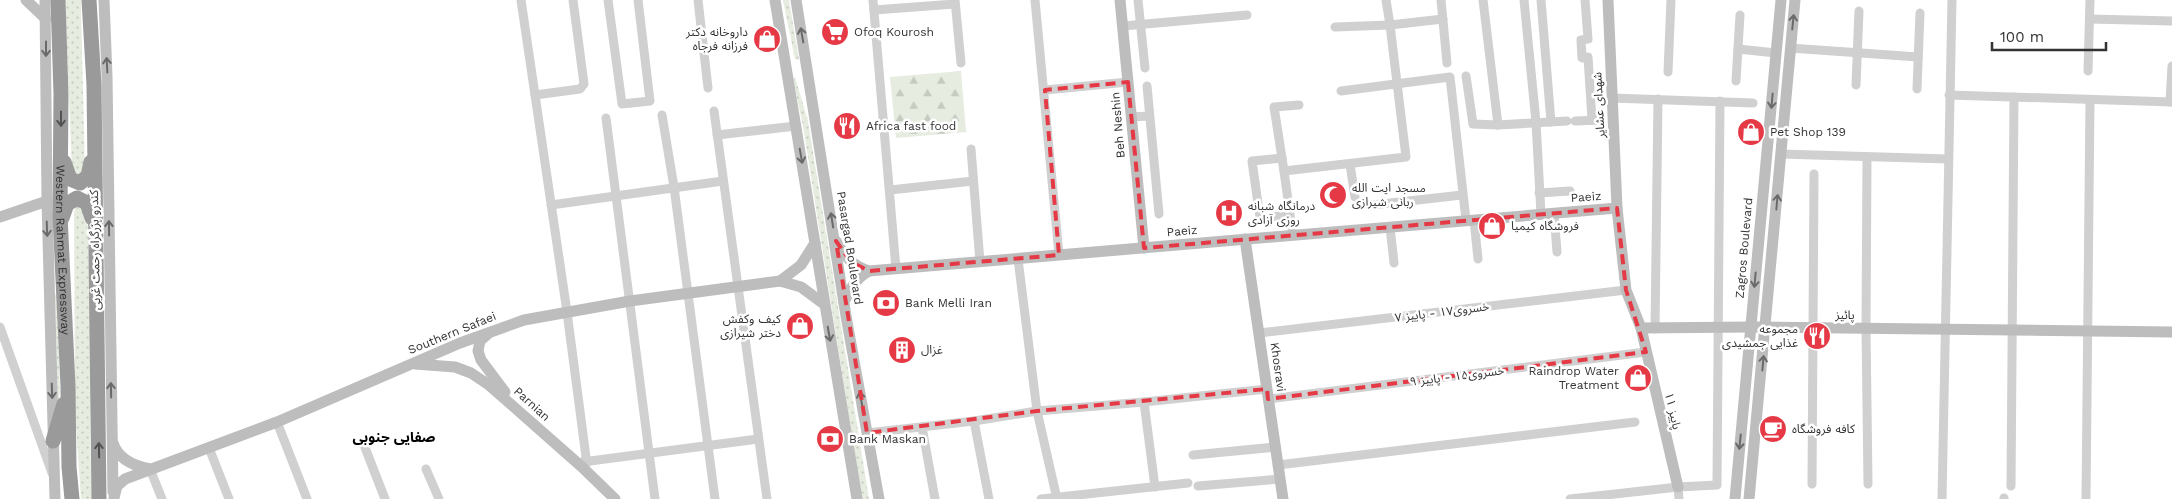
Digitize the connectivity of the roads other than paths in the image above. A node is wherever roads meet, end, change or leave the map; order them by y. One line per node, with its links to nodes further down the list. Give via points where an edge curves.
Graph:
1 (26, 0): 35 (street)
2 (45, 0): 35 (street)
3 (58, 0): 88 (highway, Western Rahmat Expressway, one-way to 88)
4 (89, 0): 87 (highway)
5 (104, 0): 170 (street, کندرو بزرگراه رحمت غربی, one-way to 5)
6 (521, 0): 67 (street)
7 (573, 0): 67 (street, via 584,81 580,89)
8 (608, 0): 9 (street, via 622,104 650,101)
9 (638, 0)
10 (698, 0): 63 (street)
11 (775, 0): 54 (street)
12 (796, 0): 51 (street, Pasargad Boulevard, one-way to 12)
13 (1035, 0): 64 (street)
14 (1120, 0): 40 (street, Beh Neshin)
15 (1138, 0): 38 (street)
16 (1386, 0): 39 (street)
17 (1441, 0): 36 (street)
18 (1483, 0): 84 (street)
19 (1524, 0): 82 (street)
20 (1541, 0): 83 (street)
21 (1585, 0): 83 (street, via 1588,39 1581,40 1582,58 1588,57 1597,120)
22 (1608, 0): 70 (street, شهدای عشایر)
23 (1671, 0): 52 (street)
24 (1781, 0): 44 (street, Zagros Boulevard)
25 (1795, 0): 42 (street, one-way to 25)
26 (1952, 0): 68 (street)
27 (2090, 0): 34 (street)
28 (955, 2): 29 (street); 47 (street)
29 (874, 5): 100 (street)
30 (1859, 11): 45 (street)
31 (1920, 13): 46 (street)
32 (1247, 15): 38 (street)
33 (1740, 16): 43 (street)
34 (2090, 19): 37 (street); 53 (street)
35 (46, 20): 106 (street, one-way to 106)
36 (1443, 20): 39 (street); 48 (street)
37 (2172, 21)
38 (1140, 24): 40 (street); 50 (street)
39 (1390, 25): 41 (street); 60 (street)
40 (1123, 26): 59 (street, Beh Neshin)
41 (1335, 27)
42 (1790, 48): 45 (street); 57 (street)
43 (1738, 49): 44 (street); 58 (street)
44 (1776, 53): 56 (street, Zagros Boulevard)
45 (1858, 53): 46 (street); 61 (street)
46 (1918, 57): 65 (street)
47 (961, 63)
48 (1447, 64)
49 (2172, 66): 74 (street)
50 (1144, 68)
51 (808, 69): 54 (street); 121 (street, Pasargad Boulevard, one-way to 51)
52 (1668, 72)
53 (2088, 72)
54 (787, 73): 85 (street)
55 (1466, 76): 84 (street, via 1473,124)
56 (1774, 78): 57 (street); 126 (street, Zagros Boulevard, one-way to 126)
57 (1787, 80): 90 (street)
58 (1736, 81)
59 (1128, 82): 64 (street); 80 (street, Beh Neshin)
60 (1397, 82): 66 (street); 94 (street, via 1406,158); 103 (street, via 1450,77)
61 (1856, 85)
62 (1147, 86): 79 (street)
63 (708, 88)
64 (1044, 90): 125 (street)
65 (1917, 90)
66 (1341, 91)
67 (535, 95): 107 (street)
68 (1949, 95): 69 (street); 93 (street)
69 (2014, 97): 72 (street); 151 (street)
70 (1612, 98): 71 (street); 109 (street, شهدای عشایر)
71 (1658, 99): 73 (street); 148 (street)
72 (2090, 100): 74 (street); 153 (street)
73 (1720, 101): 75 (street); 145 (street)
74 (2171, 102)
75 (1753, 103)
76 (1299, 105): 92 (street, via 1274,107)
77 (714, 111): 86 (street)
78 (662, 115): 99 (street)
79 (1150, 116): 80 (street); 111 (street)
80 (1131, 117): 123 (street, Beh Neshin)
81 (606, 118): 104 (street)
82 (1536, 122): 83 (street); 84 (street); 102 (street)
83 (1551, 122)
84 (1498, 125)
85 (796, 126): 86 (street); 122 (street, one-way to 122)
86 (717, 135): 97 (street)
87 (94, 144): 88 (highway, via 88,176 80,182 73,182 68,176); 117 (highway)
88 (61, 146): 118 (highway, Western Rahmat Expressway)
89 (971, 149): 98 (street)
90 (1781, 154): 91 (street); 129 (street, one-way to 90)
91 (1867, 157): 93 (street); 149 (street)
92 (1282, 158): 95 (street); 113 (street, via 1252,161 1260,218)
93 (1948, 159): 150 (street)
94 (1350, 164): 95 (street); 105 (street)
95 (1284, 171): 113 (street)
96 (1814, 174): 147 (street)
97 (723, 181): 99 (street); 135 (street)
98 (973, 181): 100 (street); 130 (street)
99 (674, 187): 104 (street); 137 (street)
100 (890, 190): 132 (street)
101 (1570, 191): 102 (street)
102 (1539, 193): 112 (street)
103 (1462, 195): 108 (street); 115 (street)
104 (616, 196): 107 (street); 138 (street)
105 (1355, 197)
106 (46, 201): 114 (street); 172 (street, one-way to 172)
107 (551, 205): 141 (street)
108 (1373, 205)
109 (1617, 208): 110 (street, Paeiz); 136 (street)
110 (1554, 213): 112 (street, Paeiz); 124 (street)
111 (1159, 214)
112 (1541, 214): 115 (street, Paeiz)
113 (1290, 215): 119 (street)
114 (0, 217)
115 (1470, 220): 116 (street, Paeiz); 128 (street)
116 (1390, 227): 119 (street, Paeiz); 131 (street)
117 (96, 231): 118 (highway, via 88,206 77,198 68,202 65,208); 198 (highway, one-way to 117)
118 (61, 232): 158 (highway, Western Rahmat Expressway)
119 (1292, 235): 120 (street, Paeiz)
120 (1245, 239): 123 (street, Paeiz); 155 (street, Khosravi)
121 (836, 241): 133 (street, via 851,262); 139 (street, Pasargad Boulevard)
122 (815, 243): 134 (street, via 801,265); 140 (street)
123 (1144, 248): 125 (street, Paeiz)
124 (1557, 252)
125 (1059, 255): 127 (street, Paeiz)
126 (1757, 258): 129 (street); 143 (street, Zagros Boulevard, one-way to 143)
127 (1018, 259): 130 (street, Paeiz); 163 (street)
128 (1478, 260)
129 (1772, 260): 146 (street)
130 (980, 262): 132 (street, Paeiz)
131 (1394, 263)
132 (896, 269): 133 (street, Paeiz)
133 (869, 271): 139 (street, via 852,285)
134 (780, 281): 135 (street, Southern Safaei); 140 (street, via 800,287)
135 (737, 285): 137 (street, Southern Safaei); 171 (street)
136 (1626, 290): 144 (street); 155 (street, خسروى۱۷ - پاییز ۷)
137 (687, 292): 138 (street, Southern Safaei); 174 (street)
138 (630, 301): 141 (street, Southern Safaei); 177 (street)
139 (844, 302): 169 (street, Pasargad Boulevard, one-way to 139)
140 (824, 304): 207 (street, one-way to 207)
141 (567, 312): 152 (street, Southern Safaei, via 524,320); 180 (street, via 586,457)
142 (0, 327): 183 (street)
143 (1751, 327): 145 (street, پائیز); 146 (street, پائیز); 159 (street, Zagros Boulevard)
144 (1641, 328): 148 (street, پائیز); 156 (street, پاییز ۱۱)
145 (1717, 328): 148 (street, پائیز); 190 (street, via 1717,485)
146 (1766, 328): 147 (street, پائیز); 160 (street, one-way to 146)
147 (1813, 328): 149 (street, پائیز); 186 (street)
148 (1655, 329)
149 (1866, 329): 150 (street, پائیز); 187 (street)
150 (1945, 330): 151 (street, پائیز); 217 (street)
151 (2012, 330): 153 (street, پائیز); 189 (street)
152 (491, 331): 157 (street, Southern Safaei); 164 (street, via 480,341 479,355)
153 (2088, 331): 154 (street, پائیز); 195 (street)
154 (2172, 332)
155 (1259, 333): 161 (street, Khosravi)
156 (1646, 352): 161 (street, خسروى۱۵ - پاییز ۹); 190 (street, پاییز ۱۱)
157 (414, 364): 164 (street, Parnian, via 455,367 471,373); 166 (street, Southern Safaei)
158 (68, 386): 172 (highway); 197 (highway, Western Rahmat Expressway)
159 (1746, 386): 160 (street); 215 (street, Zagros Boulevard, one-way to 215)
160 (1761, 388): 216 (street)
161 (1268, 394): 162 (street, خسروى۱۵ - پاییز ۹); 175 (street, Khosravi)
162 (1144, 402): 163 (street, خسروى۱۵ - پاییز ۹); 191 (street)
163 (1037, 411): 165 (street, خسروى۱۵ - پاییز ۹); 194 (street)
164 (521, 413): 180 (street, Parnian)
165 (974, 421): 168 (street, خسروى۱۵ - پاییز ۹); 210 (street)
166 (276, 422): 176 (street, Southern Safaei); 201 (street)
167 (1635, 422): 179 (street)
168 (922, 427): 169 (street, خسروى۱۵ - پاییز ۹); 209 (street)
169 (867, 433): 208 (street, Pasargad Boulevard)
170 (112, 439): 181 (street, via 116,451 125,460); 198 (street, کندرو بزرگراه رحمت غربی)
171 (758, 439): 174 (street); 206 (street)
172 (53, 442): 183 (street)
173 (364, 445): 202 (street)
174 (707, 445): 177 (street); 205 (street)
175 (1276, 447): 178 (street); 179 (street, Khosravi)
176 (209, 448): 181 (street, Southern Safaei); 200 (street)
177 (649, 453): 180 (street, via 590,461); 204 (street)
178 (1193, 455)
179 (1278, 465): 184 (street, Khosravi)
180 (582, 467): 203 (street, Parnian)
181 (150, 469): 198 (street, Southern Safaei, via 122,480); 199 (street)
182 (426, 469): 192 (street)
183 (54, 478): 196 (street)
184 (1280, 479): 188 (street); 212 (street, Khosravi)
185 (1188, 483): 191 (street)
186 (1812, 484)
187 (1868, 484)
188 (1198, 486)
189 (2011, 486)
190 (1678, 487): 213 (street); 214 (street, پاییز ۱۱)
191 (1155, 488): 193 (street)
192 (437, 495)
193 (1127, 495): 194 (street)
194 (1057, 498): 211 (street)
195 (2086, 498)
196 (55, 499)
197 (72, 499)
198 (109, 499)
199 (162, 499)
200 (229, 499)
201 (307, 499)
202 (385, 499)
203 (615, 499)
204 (655, 499)
205 (715, 499)
206 (767, 499)
207 (857, 499)
208 (879, 499)
209 (935, 499)
210 (989, 499)
211 (1041, 499)
212 (1283, 499)
213 (1570, 499)
214 (1679, 499)
215 (1735, 499)
216 (1749, 499)
217 (1942, 499)

